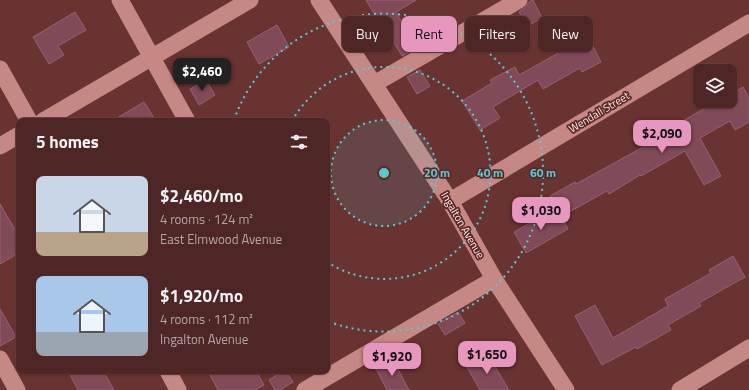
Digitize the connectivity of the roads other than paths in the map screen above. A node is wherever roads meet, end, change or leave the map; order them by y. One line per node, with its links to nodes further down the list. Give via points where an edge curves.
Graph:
1 (120, 0): 6 (street)
2 (250, 0): 6 (street)
3 (319, 0): 8 (street, Ingalton Avenue)
4 (519, 0): 8 (street)
5 (749, 23): 14 (street, Wendall Street)
6 (152, 58): 10 (street); 11 (street)
7 (0, 69): 9 (street)
8 (374, 84): 14 (street, Ingalton Avenue)
9 (27, 118)
10 (48, 118)
11 (185, 118)
12 (16, 137): 13 (street)
13 (0, 146)
14 (450, 201): 15 (street, Ingalton Avenue)
15 (494, 279): 18 (street); 24 (street, Ingalton Avenue)
16 (749, 348): 25 (street)
17 (0, 359): 21 (street)
18 (330, 371)
19 (170, 374): 22 (street)
20 (325, 374): 23 (street)
21 (17, 390)
22 (178, 390)
23 (305, 390)
24 (566, 390)
25 (680, 390)

